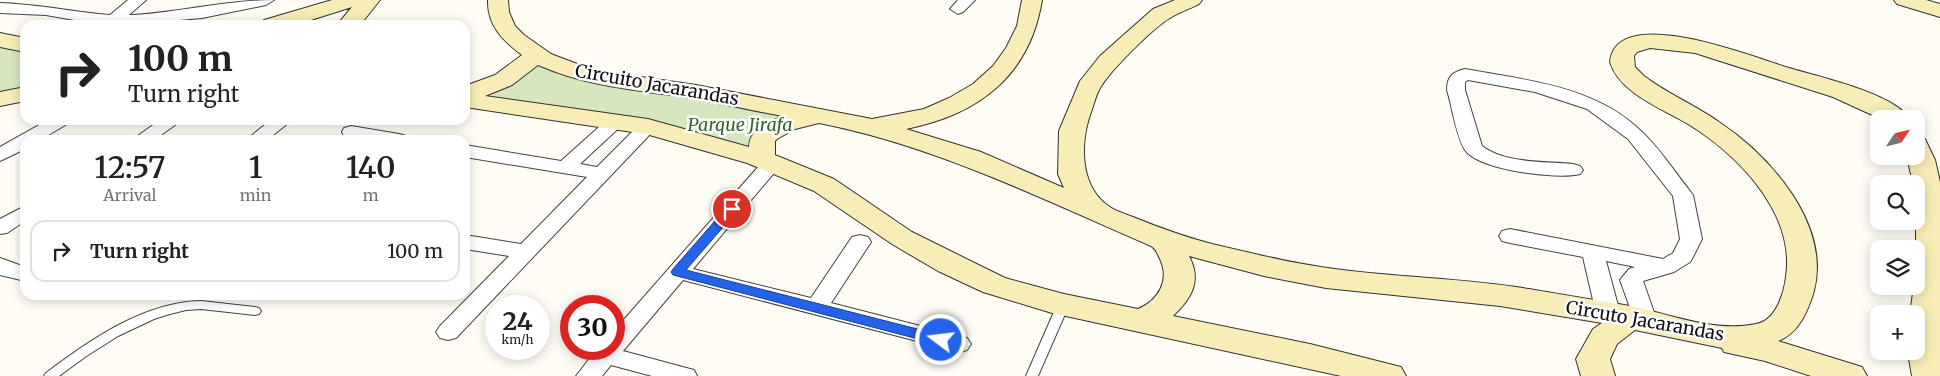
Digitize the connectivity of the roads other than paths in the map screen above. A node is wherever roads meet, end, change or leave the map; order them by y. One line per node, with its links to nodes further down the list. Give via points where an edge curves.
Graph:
1 (42, 0): 12 (street)
2 (138, 0): 14 (street)
3 (266, 0): 14 (street, via 165,17)
4 (354, 0): 15 (street)
5 (370, 0): 16 (street)
6 (498, 0): 19 (street, Circuito Jacarandas, via 498,12 505,28)
7 (1032, 0): 27 (street, via 1029,26 1021,45 998,75 958,104 935,115 895,123)
8 (1192, 0): 46 (street, via 1161,14 1118,51 1096,74 1082,100 1072,131 1073,179 1083,199)
9 (1904, 0): 13 (street)
10 (1918, 0): 13 (street)
11 (0, 8): 12 (street)
12 (26, 9): 14 (street)
13 (1940, 9)
14 (115, 18)
15 (288, 20)
16 (352, 20)
17 (0, 40): 18 (street)
18 (20, 44)
19 (536, 54): 20 (street, via 525,66 497,85); 25 (street, Circuito Jacarandas, via 587,76)
20 (470, 93)
21 (20, 95): 22 (street)
22 (0, 99)
23 (470, 101): 26 (street)
24 (1883, 110): 64 (street, Circuto Jacarandas, via 1713,51 1665,42 1641,43 1625,50 1621,64 1632,77 1712,128 1745,156 1778,196 1801,242 1801,282 1790,314 1776,330 1743,337)
25 (822, 115): 27 (street, Circuito Jacarandas); 40 (street, via 791,120 762,138)
26 (615, 122): 31 (street); 42 (street)
27 (858, 123): 46 (street, via 972,158)
28 (52, 125): 33 (street)
29 (165, 125): 34 (street)
30 (277, 125): 35 (street)
31 (648, 127): 40 (street); 44 (street)
32 (351, 132): 36 (street)
33 (35, 135)
34 (149, 135)
35 (262, 135)
36 (369, 135)
37 (20, 144): 39 (street)
38 (470, 152): 42 (street)
39 (0, 156)
40 (767, 161): 56 (street); 58 (street, via 824,185 902,238 949,264 994,285)
41 (1924, 165): 76 (street, via 1933,253 1925,319)
42 (565, 168): 44 (street)
43 (1573, 170): 55 (street, via 1497,161 1479,155 1473,148 1456,80 1465,74 1538,87 1593,105 1635,135 1683,195 1691,239 1682,257)
44 (602, 174): 52 (street)
45 (20, 215): 47 (street)
46 (1107, 217): 49 (street, Circuto Jacarandas)
47 (0, 228)
48 (1510, 236): 53 (street)
49 (1161, 240): 61 (street, Circuto Jacarandas, via 1323,278 1521,299); 62 (street, via 1166,243 1180,270 1176,295 1157,313)
50 (860, 242): 59 (street)
51 (470, 243): 52 (street)
52 (525, 252): 63 (street)
53 (1592, 252): 55 (street); 61 (street)
54 (0, 265): 57 (street, via 5,270)
55 (1666, 267): 61 (street, via 1637,274 1631,280)
56 (678, 272): 59 (street); 65 (street)
57 (20, 273)
58 (1064, 305): 62 (street); 72 (lane)
59 (816, 307): 66 (street)
60 (255, 311): 69 (lane, via 187,305 114,332)
61 (1627, 317): 64 (street, Circuto Jacarandas); 74 (street, via 1605,337 1593,359)
62 (1140, 320): 73 (street)
63 (448, 332)
64 (1694, 332): 75 (street, via 1768,350)
65 (625, 333)
66 (959, 344)
67 (625, 355): 71 (street)
68 (602, 360): 70 (street)
69 (50, 376)
70 (588, 376)
71 (684, 376)
72 (1032, 376)
73 (1389, 376)
74 (1598, 376)
75 (1850, 376)
76 (1929, 376)

